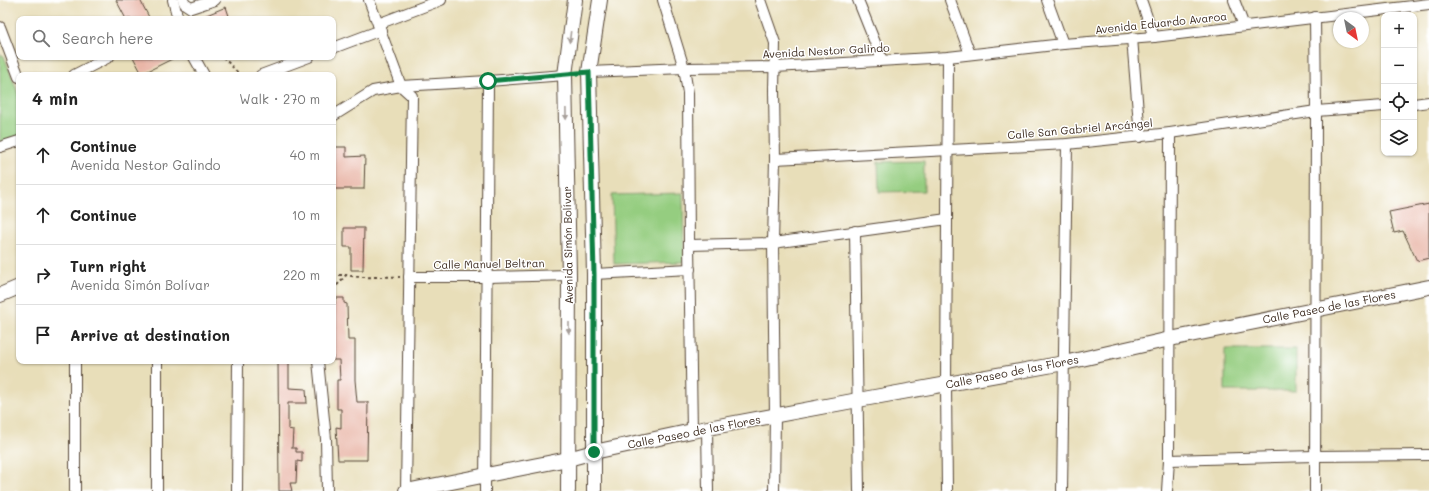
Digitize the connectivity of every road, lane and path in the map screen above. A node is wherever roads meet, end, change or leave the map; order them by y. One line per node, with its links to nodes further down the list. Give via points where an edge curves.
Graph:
1 (173, 0): 17 (street)
2 (183, 0): 3 (street, via 191,8)
3 (215, 0)
4 (369, 0): 21 (street)
5 (441, 0): 21 (street)
6 (575, 0): 42 (street, Avenida Simón Bolívar, one-way to 42)
7 (600, 0): 41 (street)
8 (663, 0): 35 (street)
9 (760, 0): 34 (street, via 775,43)
10 (858, 0): 33 (street)
11 (950, 0): 27 (street)
12 (1046, 0): 24 (street)
13 (1141, 0): 22 (street)
14 (1234, 0): 19 (street)
15 (1417, 3): 16 (street, Avenida Eduardo Avaroa); 18 (street, Avenida Eduardo Avaroa)
16 (1429, 4)
17 (177, 16)
18 (1315, 17): 19 (street, Avenida Eduardo Avaroa); 48 (street)
19 (1244, 26): 22 (street, Avenida Eduardo Avaroa)
20 (0, 27): 26 (street)
21 (379, 27): 25 (street); 44 (street)
22 (1154, 37): 23 (street, Avenida Eduardo Avaroa)
23 (1132, 38): 24 (street, Avenida Eduardo Avaroa); 51 (street)
24 (1062, 44): 27 (street, Avenida Nestor Galindo)
25 (336, 47)
26 (4, 48): 36 (street)
27 (970, 54): 28 (street, Avenida Nestor Galindo)
28 (948, 57): 33 (street, Avenida Nestor Galindo); 55 (street)
29 (103, 60): 37 (street)
30 (196, 60): 38 (street)
31 (225, 60): 39 (path)
32 (301, 60): 40 (street)
33 (882, 60): 34 (street, Avenida Nestor Galindo)
34 (774, 67): 35 (street, Avenida Nestor Galindo); 56 (street)
35 (684, 68): 41 (street, Avenida Nestor Galindo); 60 (street, via 688,93)
36 (16, 72)
37 (80, 72)
38 (202, 72)
39 (237, 72)
40 (269, 72)
41 (589, 72): 42 (street); 62 (street)
42 (565, 75): 43 (street); 64 (street, Avenida Simón Bolívar, one-way to 64)
43 (488, 81): 44 (street); 67 (street)
44 (401, 86): 49 (street, via 373,91); 66 (street, via 412,96)
45 (1429, 102): 46 (street)
46 (1417, 104)
47 (1381, 106): 48 (street, Calle San Gabriel Arcángel)
48 (1316, 111): 50 (street, Calle San Gabriel Arcángel); 72 (street)
49 (336, 114)
50 (1170, 133): 51 (street, Calle San Gabriel Arcángel); 73 (street)
51 (1140, 137): 53 (street, Calle San Gabriel Arcángel)
52 (16, 142): 54 (street)
53 (1067, 144): 55 (street, Calle San Gabriel Arcángel); 78 (street)
54 (0, 148)
55 (947, 150): 56 (street, Calle San Gabriel Arcángel); 57 (street)
56 (775, 159): 59 (street)
57 (947, 219): 58 (street); 79 (street)
58 (855, 231): 59 (street); 80 (street)
59 (773, 243): 60 (street); 81 (street)
60 (689, 245): 61 (street)
61 (690, 269): 62 (street); 83 (street)
62 (594, 274): 84 (street)
63 (336, 275): 65 (path)
64 (569, 275): 67 (street, Calle Manuel Beltran); 87 (street, Avenida Simón Bolívar, one-way to 87)
65 (346, 276): 66 (path); 68 (path)
66 (409, 277): 67 (street, Calle Manuel Beltran); 94 (street)
67 (488, 278): 89 (street)
68 (336, 287)
69 (1429, 287): 72 (street, Calle Paseo de las Flores)
70 (16, 288): 71 (street)
71 (0, 295)
72 (1316, 309): 73 (street, Calle Paseo de las Flores); 86 (street)
73 (1170, 339): 78 (street, Calle Paseo de las Flores); 88 (street)
74 (75, 364): 90 (street)
75 (157, 364): 91 (street)
76 (238, 364): 92 (street)
77 (318, 364): 93 (street, via 326,439)
78 (1064, 364): 79 (street, Calle Paseo de las Flores); 102 (street)
79 (946, 385): 80 (street, Calle Paseo de las Flores); 101 (street)
80 (858, 400): 81 (street, Calle Paseo de las Flores); 100 (street)
81 (775, 416): 82 (street, Calle Paseo de las Flores); 99 (street)
82 (707, 429): 83 (street, Calle Paseo de las Flores); 98 (street)
83 (692, 432): 84 (street, Calle Paseo de las Flores)
84 (594, 452): 87 (street, Calle Paseo de las Flores); 97 (street)
85 (1429, 455): 86 (street)
86 (1315, 456): 88 (street); 104 (street)
87 (568, 459): 89 (street); 96 (street, Avenida Simón Bolívar)
88 (1169, 460): 103 (street)
89 (486, 475): 94 (street); 95 (street)
90 (75, 491)
91 (157, 491)
92 (237, 491)
93 (327, 491)
94 (406, 491)
95 (485, 491)
96 (568, 491)
97 (594, 491)
98 (708, 491)
99 (774, 491)
100 (859, 491)
101 (947, 491)
102 (1062, 491)
103 (1167, 491)
104 (1315, 491)

